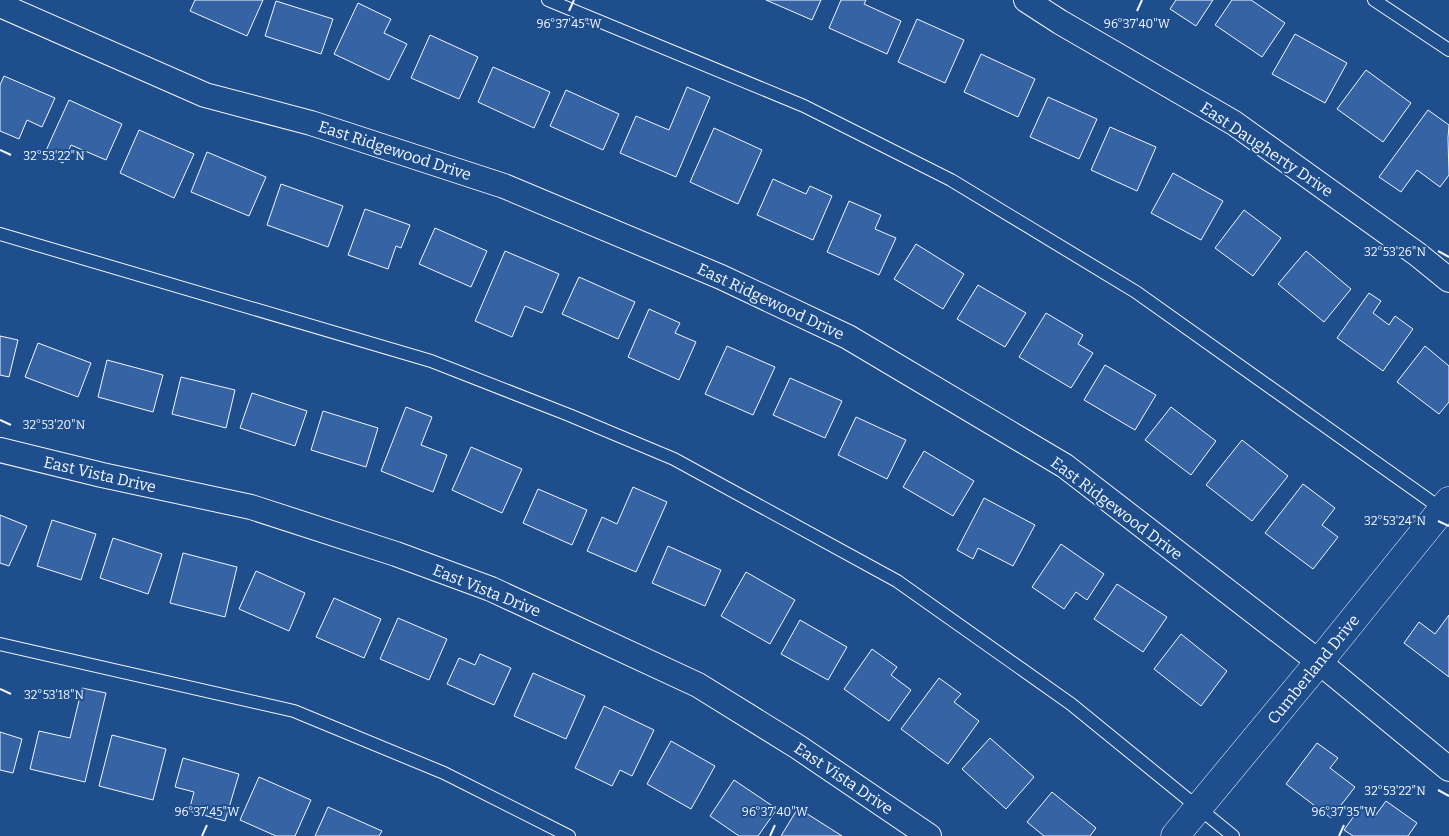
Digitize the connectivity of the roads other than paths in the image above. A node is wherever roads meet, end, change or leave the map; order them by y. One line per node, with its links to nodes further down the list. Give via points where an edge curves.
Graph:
1 (548, 0): 9 (lane, via 804,106 951,180 1136,292)
2 (1026, 0): 7 (street, East Daugherty Drive, via 1234,123)
3 (1374, 0): 5 (lane)
4 (0, 5): 11 (street, East Ridgewood Drive, via 205,95 311,122 504,186 721,276 848,337 1065,466)
5 (1449, 50)
6 (0, 234): 13 (lane, via 432,361 674,460 897,581 1070,704)
7 (1449, 280)
8 (0, 450): 15 (street, East Vista Drive, via 251,508 396,554 491,589 698,685 798,747)
9 (1447, 509): 11 (street, Cumberland Drive)
10 (0, 644): 14 (lane, via 294,711 444,774)
11 (1320, 662): 12 (street, East Ridgewood Drive); 13 (street, Cumberland Drive)
12 (1449, 769)
13 (1199, 808): 16 (street, Cumberland Drive); 17 (lane)
14 (569, 836)
15 (929, 836)
16 (1175, 836)
17 (1233, 836)

